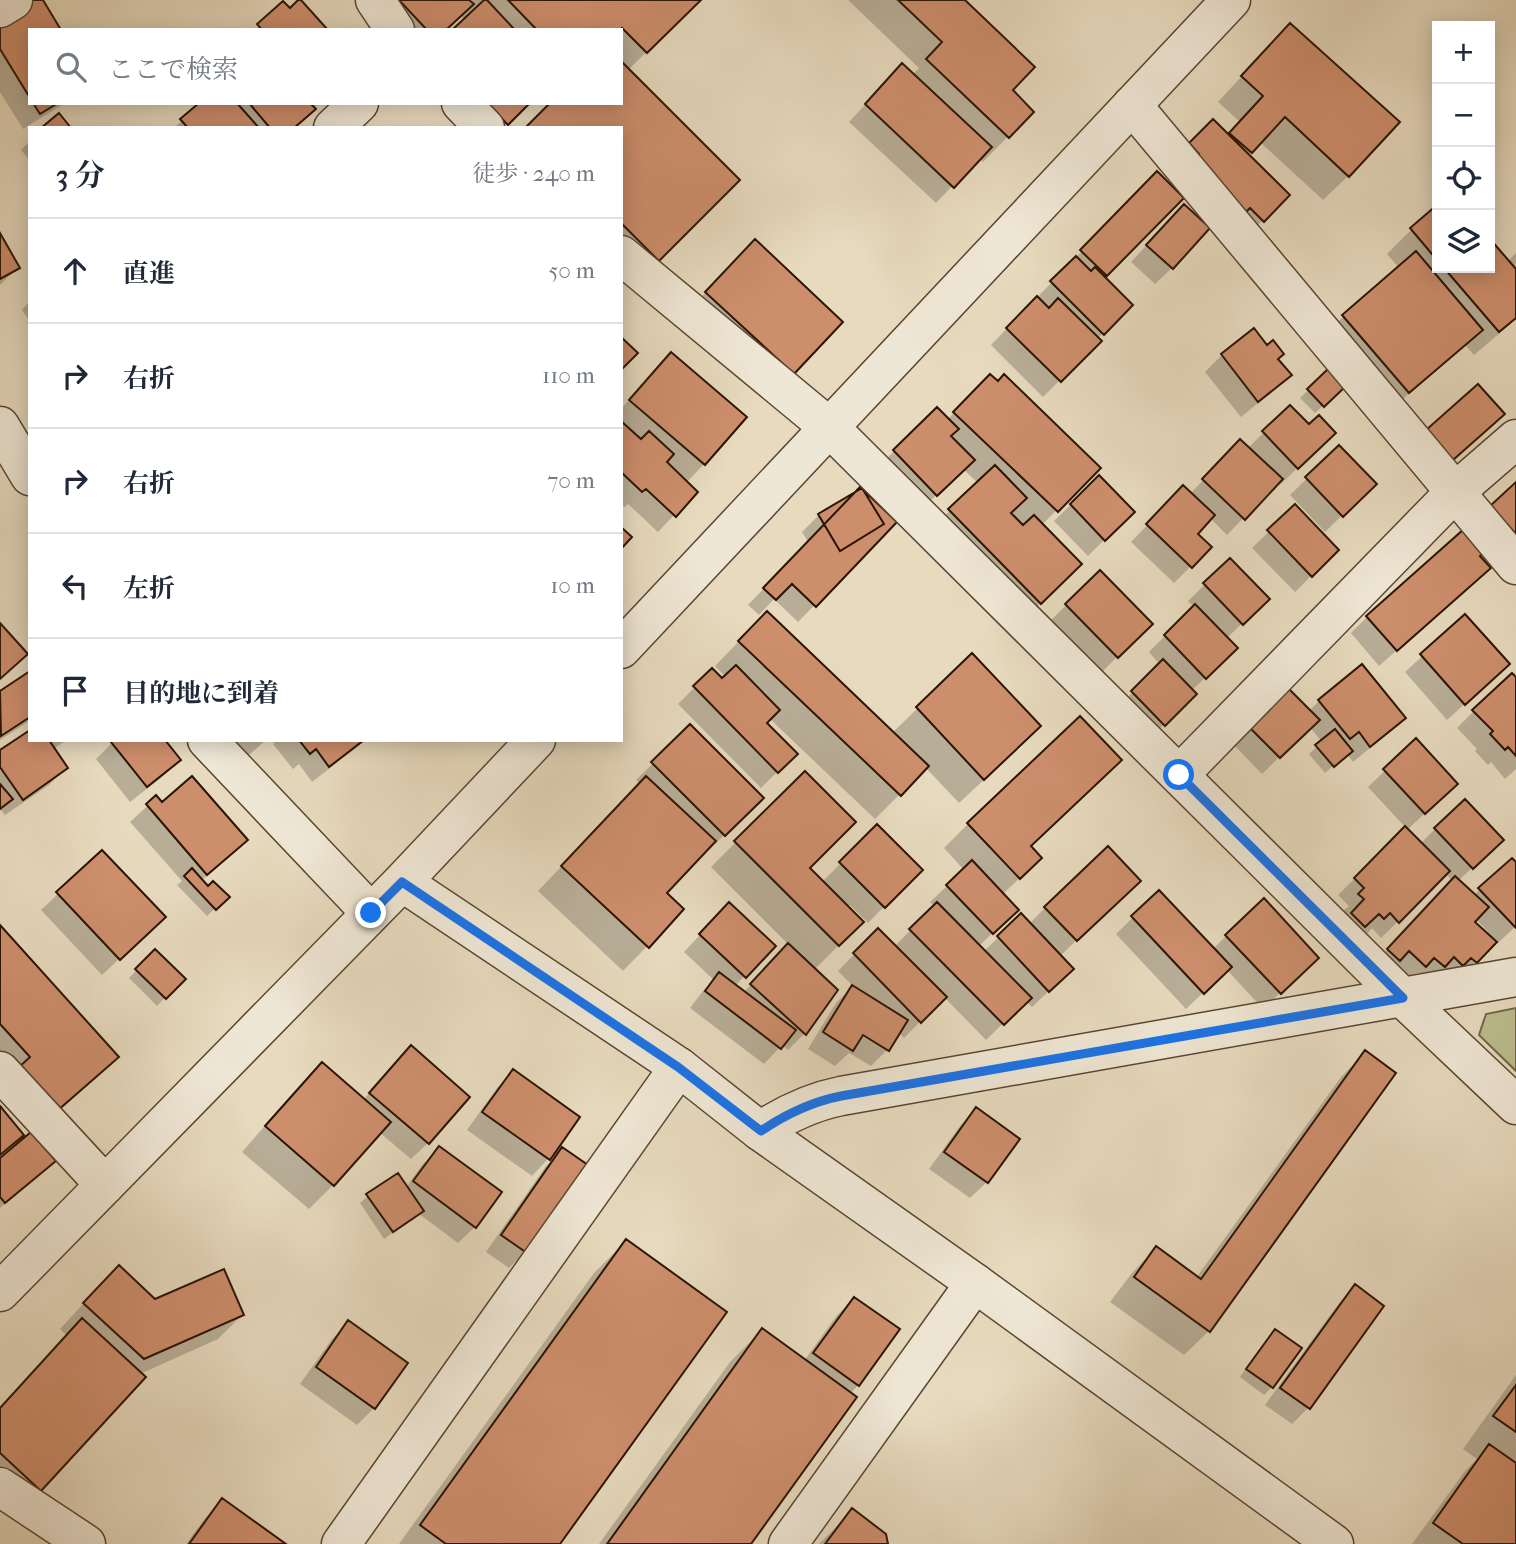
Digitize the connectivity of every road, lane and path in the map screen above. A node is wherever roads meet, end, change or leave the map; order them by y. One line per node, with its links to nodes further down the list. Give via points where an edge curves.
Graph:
1 (13, 0): 4 (street)
2 (375, 0): 5 (street)
3 (1231, 0): 8 (street)
4 (0, 8)
5 (394, 28)
6 (357, 105): 9 (street)
7 (463, 105): 10 (street)
8 (1132, 105): 12 (street); 16 (street)
9 (335, 126)
10 (483, 126)
11 (623, 257): 12 (street)
12 (830, 428): 18 (street); 21 (street)
13 (9, 433): 15 (street)
14 (1516, 439): 16 (street)
15 (28, 472)
16 (1455, 492): 17 (street); 21 (street)
17 (1516, 565)
18 (623, 647)
19 (209, 742): 23 (street)
20 (534, 742): 22 (street)
21 (1179, 775): 25 (street)
22 (402, 882): 23 (street); 26 (street)
23 (371, 913): 30 (street)
24 (1516, 977): 25 (street)
25 (1403, 998): 28 (street); 29 (street, via 841,1096 794,1110)
26 (678, 1067): 29 (street); 35 (street)
27 (0, 1071): 30 (street)
28 (1516, 1105)
29 (761, 1131): 31 (street)
30 (105, 1185): 32 (street)
31 (975, 1283): 36 (street); 37 (street)
32 (0, 1292)
33 (0, 1487): 34 (street)
34 (86, 1544)
35 (341, 1544)
36 (788, 1544)
37 (1334, 1544)

